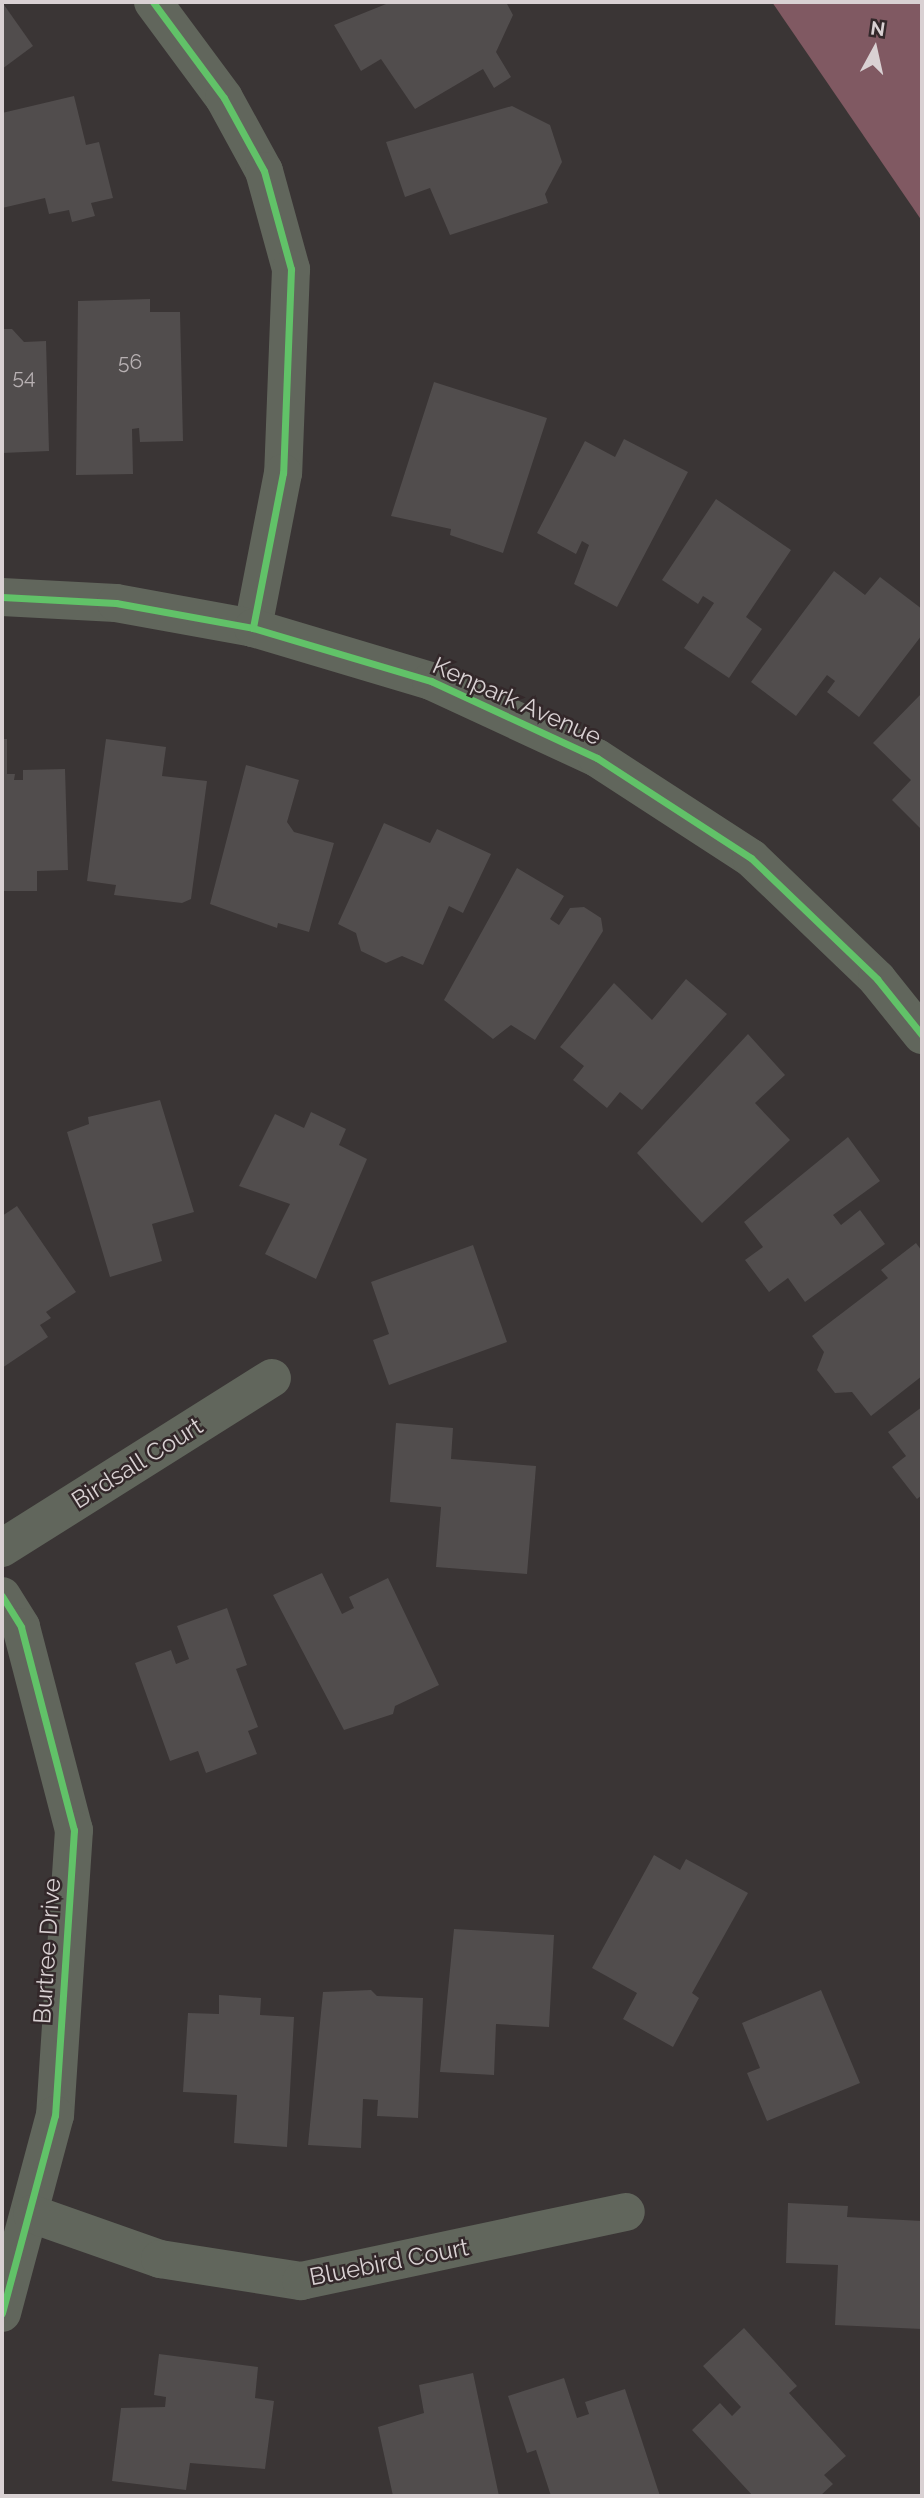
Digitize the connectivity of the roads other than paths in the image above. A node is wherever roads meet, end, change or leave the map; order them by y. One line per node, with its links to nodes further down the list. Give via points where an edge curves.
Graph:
1 (153, 2): 3 (street, via 224,98 264,171 291,269 283,473)
2 (2, 597): 3 (street, Kenpark Avenue, via 116,603)
3 (253, 628): 4 (street, Kenpark Avenue, via 430,681 597,758 751,858 877,979)
4 (922, 1035)
5 (272, 1378): 6 (street, Birdsall Court)
6 (2, 1548)
7 (2, 1596): 9 (street, Burtree Drive, via 21,1627 74,1830 55,2115)
8 (626, 2212): 9 (street, Bluebird Court, via 301,2281 160,2259)
9 (32, 2214): 10 (street, Burtree Drive)
10 (2, 2314)

